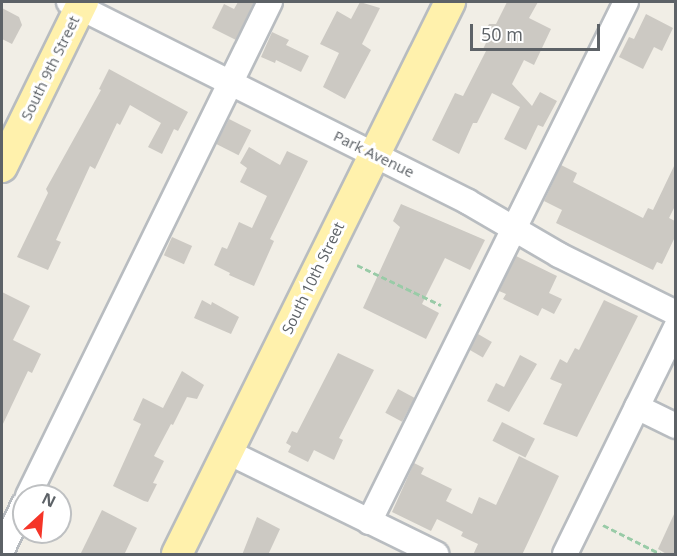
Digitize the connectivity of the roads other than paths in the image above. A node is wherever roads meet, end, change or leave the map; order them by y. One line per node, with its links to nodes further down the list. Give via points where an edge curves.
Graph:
1 (270, 2): 5 (street)
2 (450, 2): 6 (main road, South 10th Street)
3 (626, 2): 8 (street)
4 (77, 3): 5 (street, Park Avenue); 7 (main road, South 9th Street)
5 (231, 82): 6 (street, Park Avenue); 14 (street)
6 (374, 155): 8 (street, Park Avenue); 13 (main road, South 10th Street)
7 (2, 167)
8 (513, 229): 9 (street, Park Avenue); 15 (street)
9 (675, 313)
10 (675, 327): 11 (street)
11 (637, 407): 12 (street); 20 (street)
12 (675, 426)
13 (228, 452): 15 (street); 18 (main road, South 10th Street)
14 (34, 484)
15 (369, 522): 19 (street)
16 (12, 529): 17 (street)
17 (2, 550)
18 (177, 555)
19 (436, 555)
20 (565, 555)

